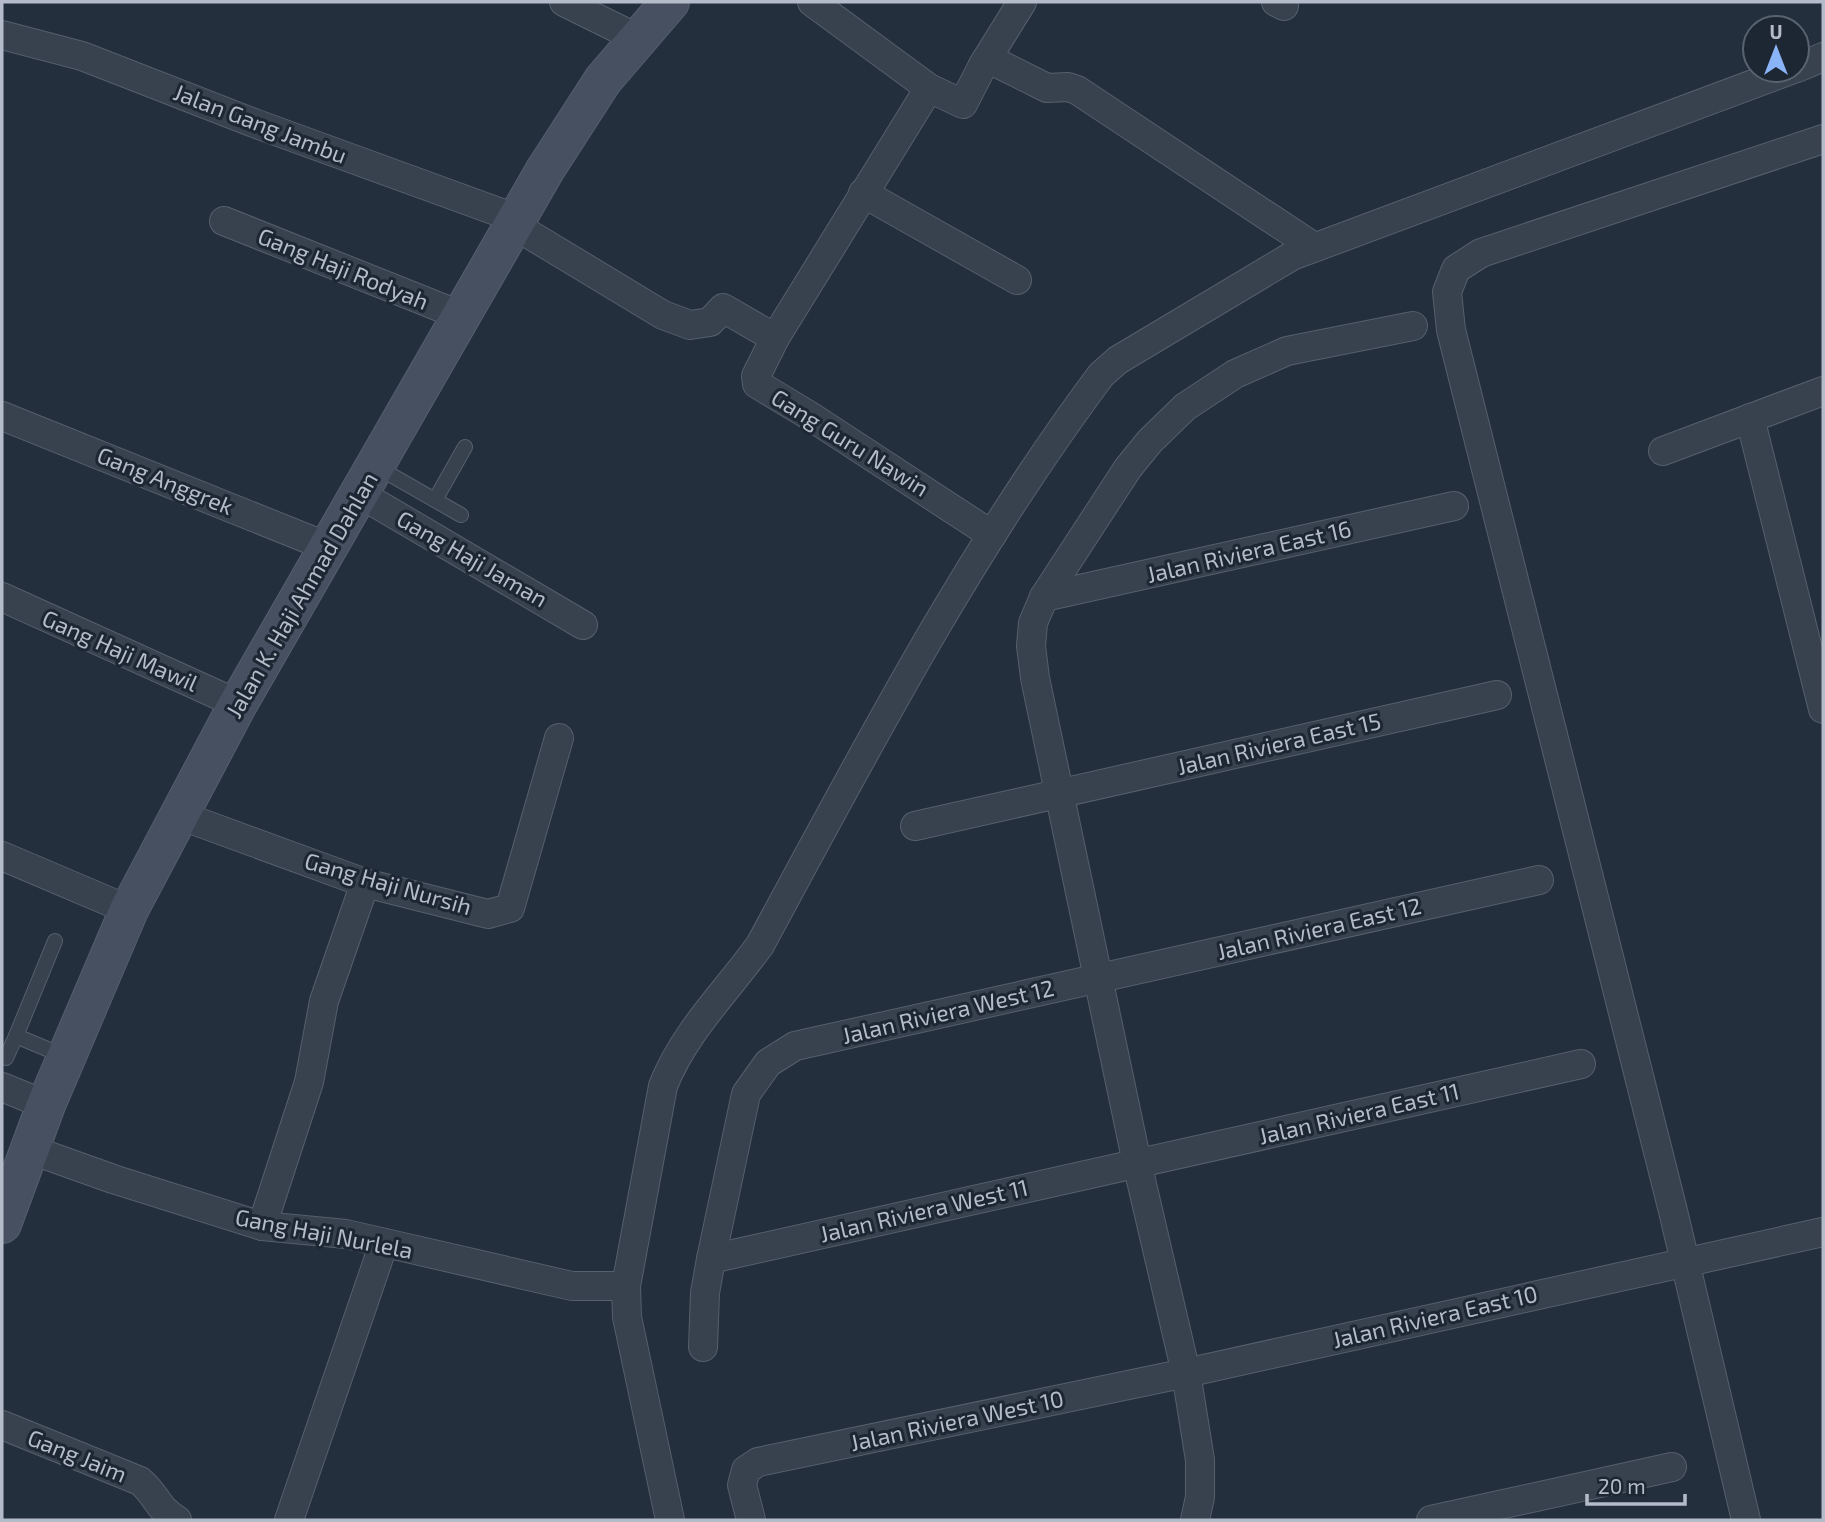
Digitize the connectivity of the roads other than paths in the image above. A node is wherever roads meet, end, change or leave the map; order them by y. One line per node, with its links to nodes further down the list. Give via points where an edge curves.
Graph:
1 (564, 2): 6 (street)
2 (670, 2): 6 (main road, Jalan K. Haji Ahmad Dahlan)
3 (812, 2): 9 (street)
4 (1022, 2): 7 (street)
5 (2, 35): 13 (street, Jalan Gang Jambu, via 82,56)
6 (639, 38): 13 (main road, Jalan K. Haji Ahmad Dahlan, via 603,80)
7 (983, 65): 9 (street, via 963,104); 14 (street, via 997,63 1047,88 1077,90)
8 (1753, 84): 14 (street)
9 (929, 88): 11 (street)
10 (1823, 139): 59 (street, via 1481,253 1457,269 1447,292 1454,343)
11 (863, 194): 15 (street); 18 (street)
12 (224, 221): 16 (street, Gang Haji Rodyah)
13 (516, 222): 16 (main road, Jalan K. Haji Ahmad Dahlan); 18 (street, via 663,314 690,325 710,322 723,307)
14 (1314, 247): 28 (street, via 1118,360 1101,375)
15 (1017, 280)
16 (462, 316): 24 (main road, Jalan K. Haji Ahmad Dahlan)
17 (1413, 326): 31 (street, via 1287,351 1235,374 1185,407 1128,468)
18 (775, 338): 28 (street, Gang Guru Nawin, via 755,376 757,384)
19 (1823, 391): 21 (street)
20 (2, 416): 29 (street, Gang Anggrek)
21 (1750, 418): 23 (street); 35 (street)
22 (465, 447): 25 (lane)
23 (1663, 451)
24 (368, 480): 25 (lane); 29 (main road, Jalan K. Haji Ahmad Dahlan); 32 (street, Gang Haji Jaman)
25 (435, 500): 27 (lane)
26 (1454, 506): 31 (street, Jalan Riviera East 16)
27 (461, 515)
28 (992, 535): 60 (street, via 898,691 760,945 711,1005 671,1066 658,1108)
29 (328, 547): 34 (main road, Jalan K. Haji Ahmad Dahlan)
30 (2, 597): 34 (street, Gang Haji Mawil)
31 (1044, 597): 37 (street, via 1033,623 1031,646)
32 (583, 625)
33 (1497, 695): 37 (street, Jalan Riviera East 15)
34 (238, 705): 38 (main road, Jalan K. Haji Ahmad Dahlan)
35 (1823, 709)
36 (559, 738): 42 (street, Gang Haji Nursih, via 510,908 488,914)
37 (1060, 793): 39 (street, Jalan Riviera East 15); 45 (street)
38 (179, 815): 42 (street, Gang Haji Nursih); 43 (main road, Jalan K. Haji Ahmad Dahlan)
39 (915, 825)
40 (2, 856): 43 (street)
41 (1539, 880): 45 (street, Jalan Riviera East 12)
42 (365, 883): 55 (street, via 324,1001 309,1082)
43 (130, 911): 47 (main road, Jalan K. Haji Ahmad Dahlan)
44 (55, 941): 46 (lane)
45 (1100, 978): 53 (street); 58 (street, Jalan Riviera West 12, via 795,1046 768,1063 746,1094)
46 (16, 1036): 47 (lane); 48 (lane)
47 (65, 1056): 51 (main road, Jalan K. Haji Ahmad Dahlan)
48 (6, 1058)
49 (1581, 1064): 53 (street, Jalan Riviera East 11)
50 (2, 1087): 51 (street)
51 (46, 1105): 52 (main road, Jalan K. Haji Ahmad Dahlan)
52 (29, 1149): 54 (main road, Jalan K. Haji Ahmad Dahlan); 55 (street, Gang Haji Nurlela)
53 (1137, 1163): 58 (street, Jalan Riviera West 11); 62 (street)
54 (2, 1224)
55 (262, 1226): 57 (street, Gang Haji Nurlela, via 346,1234)
56 (1823, 1232): 59 (street, Jalan Riviera East 10)
57 (384, 1243): 60 (street, Gang Haji Nurlela, via 572,1286); 66 (street)
58 (711, 1259): 61 (street)
59 (1684, 1262): 62 (street, Jalan Riviera East 10); 71 (street)
60 (626, 1286): 67 (street, via 627,1317)
61 (703, 1347)
62 (1186, 1373): 68 (street, Jalan Riviera West 10, via 758,1462 746,1471 742,1485); 69 (street, via 1200,1460)
63 (2, 1425): 65 (street, Gang Jaim, via 140,1481)
64 (1672, 1467): 70 (street)
65 (177, 1520)
66 (289, 1520)
67 (670, 1520)
68 (751, 1520)
69 (1195, 1520)
70 (1431, 1520)
71 (1746, 1520)

